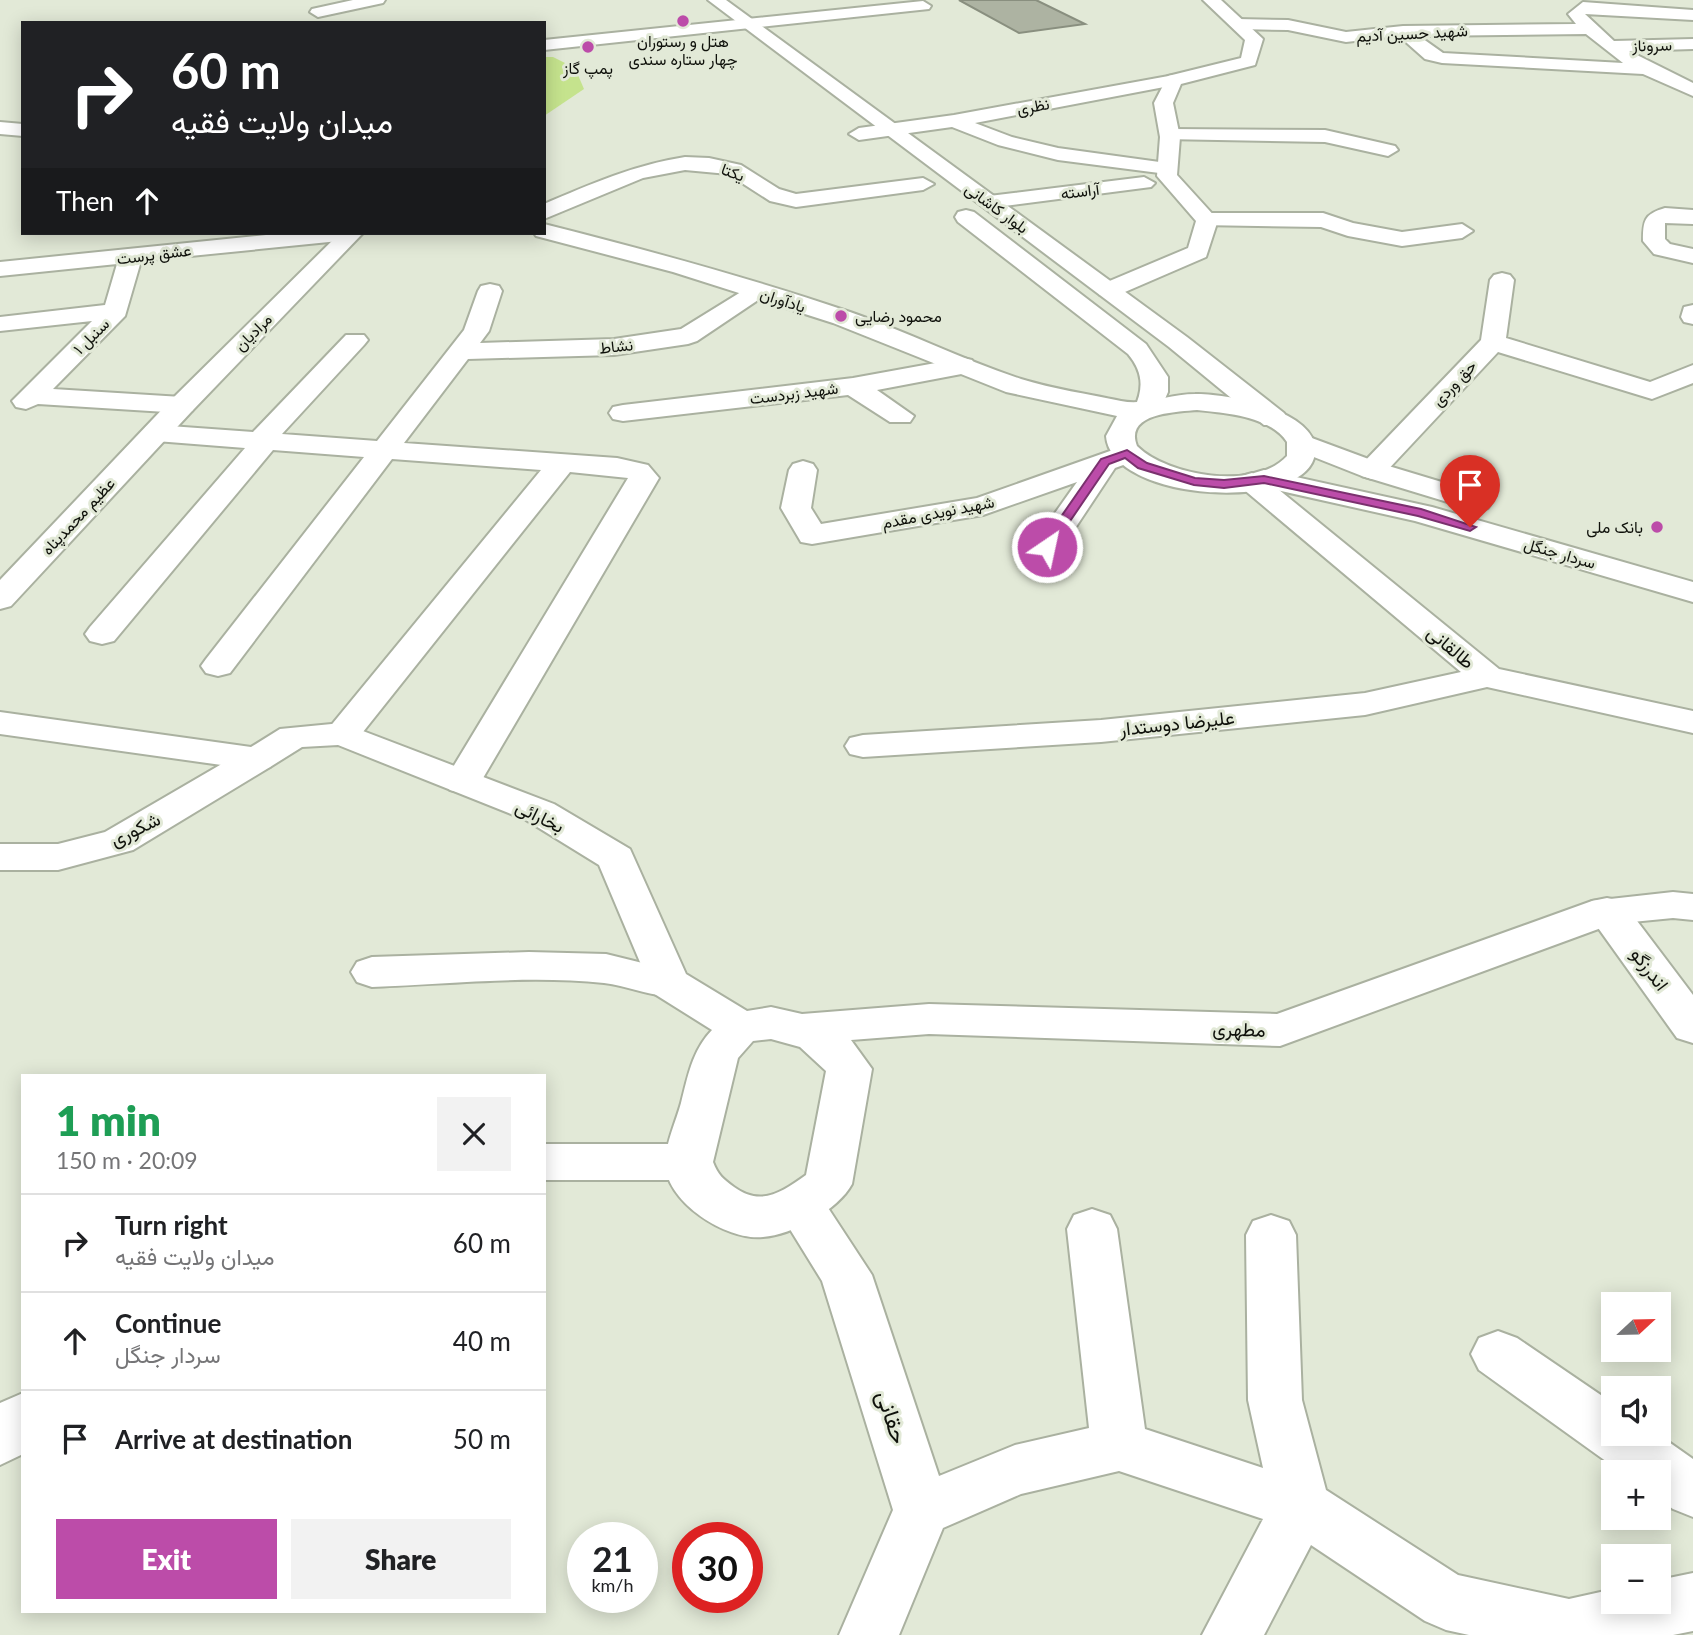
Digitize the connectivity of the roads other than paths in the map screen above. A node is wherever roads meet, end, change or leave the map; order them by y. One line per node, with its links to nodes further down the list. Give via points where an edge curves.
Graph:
1 (377, 0): 8 (street)
2 (716, 0): 12 (street, بلوار کاشانی)
3 (1211, 0): 11 (street)
4 (1617, 0): 7 (street)
5 (923, 6): 12 (street)
6 (694, 7): 13 (street)
7 (1632, 11): 10 (street); 15 (street, via 1583,7 1576,14)
8 (318, 12)
9 (1482, 14): 14 (street)
10 (1693, 15)
11 (1237, 24): 16 (street, شهید حسین آدیم, via 1288,25 1346,37); 23 (street, نظری, via 1254,38 1249,61)
12 (751, 26): 13 (street); 29 (street, بلوار کاشانی)
13 (722, 29): 18 (street); 22 (street)
14 (1500, 29): 15 (street, شهید حسین آدیم); 16 (street, شهید حسین آدیم); 20 (street)
15 (1589, 29): 19 (street)
16 (1403, 31): 20 (street, via 1431,55 1442,58)
17 (1693, 44): 19 (street, سروناز)
18 (546, 45)
19 (1611, 46): 21 (street)
20 (1536, 64): 21 (street)
21 (1642, 68): 24 (street)
22 (785, 78)
23 (1174, 80): 26 (street, نظری); 31 (street, via 1164,94)
24 (1687, 84)
25 (838, 118): 30 (street)
26 (954, 121): 29 (street, نظری); 35 (street, via 995,139)
27 (0, 128): 28 (street)
28 (21, 130)
29 (892, 130): 30 (street, نظری); 37 (street, بلوار کاشانی)
30 (859, 134): 33 (street)
31 (1170, 135): 32 (street, via 1325,136); 35 (street)
32 (1388, 150)
33 (880, 151)
34 (901, 167): 36 (street, بلوار کاشانی)
35 (1169, 174): 37 (street, آراسته); 40 (street)
36 (923, 184): 38 (street, یکتا, via 783,199 735,169 674,165 640,170); 64 (street, بلوار کاشانی, via 1151,363 1156,394)
37 (989, 202): 49 (street, بلوار کاشانی)
38 (546, 211)
39 (1693, 217): 45 (street, via 1665,215 1654,220 1654,241 1662,249)
40 (1207, 220): 41 (street, via 1323,220 1402,239); 49 (street, via 1198,252)
41 (1462, 231)
42 (546, 232): 51 (street, یادآوران)
43 (333, 235): 46 (street, عشق پرست)
44 (349, 235): 63 (street, مرادیان)
45 (1693, 256)
46 (131, 257): 47 (street, عشق پرست); 52 (street, سنبل ۱)
47 (0, 269)
48 (1502, 280): 57 (street, حق وردی)
49 (1109, 290): 67 (street, بلوار کاشانی)
50 (490, 291): 58 (street, via 476,331)
51 (758, 292): 58 (street, نشاط, via 688,336 614,347); 59 (street, یادآوران, via 842,318)
52 (116, 311): 55 (street); 63 (street, سنبل ۱, via 28,399)
53 (1693, 312): 54 (street)
54 (1693, 317)
55 (0, 324)
56 (355, 340): 69 (street)
57 (1493, 342): 60 (street, via 1652,391); 75 (street, حق وردی)
58 (460, 351): 71 (street)
59 (963, 366): 61 (street, شهید زبردست); 62 (street, یادآوران)
60 (1693, 373)
61 (853, 386): 65 (street, شهید زبردست); 66 (street)
62 (1015, 386): 64 (street, یادآوران); 72 (street)
63 (181, 405): 68 (street, مرادیان)
64 (1144, 411): 67 (street, via 1171,404 1225,404); 72 (street, via 1121,428)
65 (623, 413)
66 (900, 416)
67 (1274, 419): 70 (street, بلوار کاشانی)
68 (156, 433): 69 (street); 80 (street, عظیم محمدپناه)
69 (262, 442): 71 (street); 81 (street)
70 (1301, 442): 75 (street, سردار جنگل); 76 (street, via 1302,455 1293,467)
71 (381, 450): 73 (street); 82 (street)
72 (1117, 452): 74 (street, شهید نویدی مقدم, via 983,506 812,535 796,508); 76 (street, via 1143,466 1194,482); 77 (street)
73 (561, 464): 86 (street); 89 (street, via 617,467 638,471 644,478)
74 (803, 470)
75 (1372, 470): 78 (street, سردار جنگل)
76 (1258, 481): 79 (street, سردار جنگل, via 1421,513); 83 (street, طالقانی)
77 (1047, 547)
78 (1693, 567)
79 (1693, 592)
80 (0, 600)
81 (102, 634)
82 (218, 666)
83 (1487, 677): 84 (street, طالقانی); 87 (street, علیرضا دوستدار, via 1365,704 1101,731)
84 (1693, 722)
85 (0, 723): 88 (street)
86 (342, 734): 88 (street, بخارائی, via 293,737); 89 (street, بخارائی)
87 (863, 747)
88 (257, 759): 90 (street, شکوری, via 120,841 58,857)
89 (463, 782): 94 (street, بخارائی, via 540,812 616,858)
90 (0, 857)
91 (1693, 907): 92 (street, مطهری)
92 (1607, 911): 96 (street, اندرزگو); 97 (street, مطهری, via 1280,1030 929,1019)
93 (372, 972): 94 (street, via 529,966 606,970)
94 (668, 983): 95 (street)
95 (740, 1027): 97 (street, via 771,1023); 99 (street, via 717,1053)
96 (1693, 1027)
97 (807, 1028): 100 (street, via 833,1046 849,1069 828,1184)
98 (546, 1162): 99 (street)
99 (689, 1162): 100 (street, via 698,1186 732,1212 762,1218)
100 (800, 1205): 109 (street, حقانی, via 846,1275)
101 (1092, 1229): 106 (street)
102 (1271, 1235): 108 (street, via 1275,1400)
103 (1498, 1354): 107 (street)
104 (21, 1419): 105 (street)
105 (0, 1440)
106 (1119, 1446): 108 (street); 109 (street, via 1016,1470)
107 (1693, 1491)
108 (1301, 1506): 110 (street, via 1446,1601 1569,1628); 112 (street)
109 (922, 1510): 111 (street)
110 (1693, 1602)
111 (869, 1635)
112 (1232, 1635)

